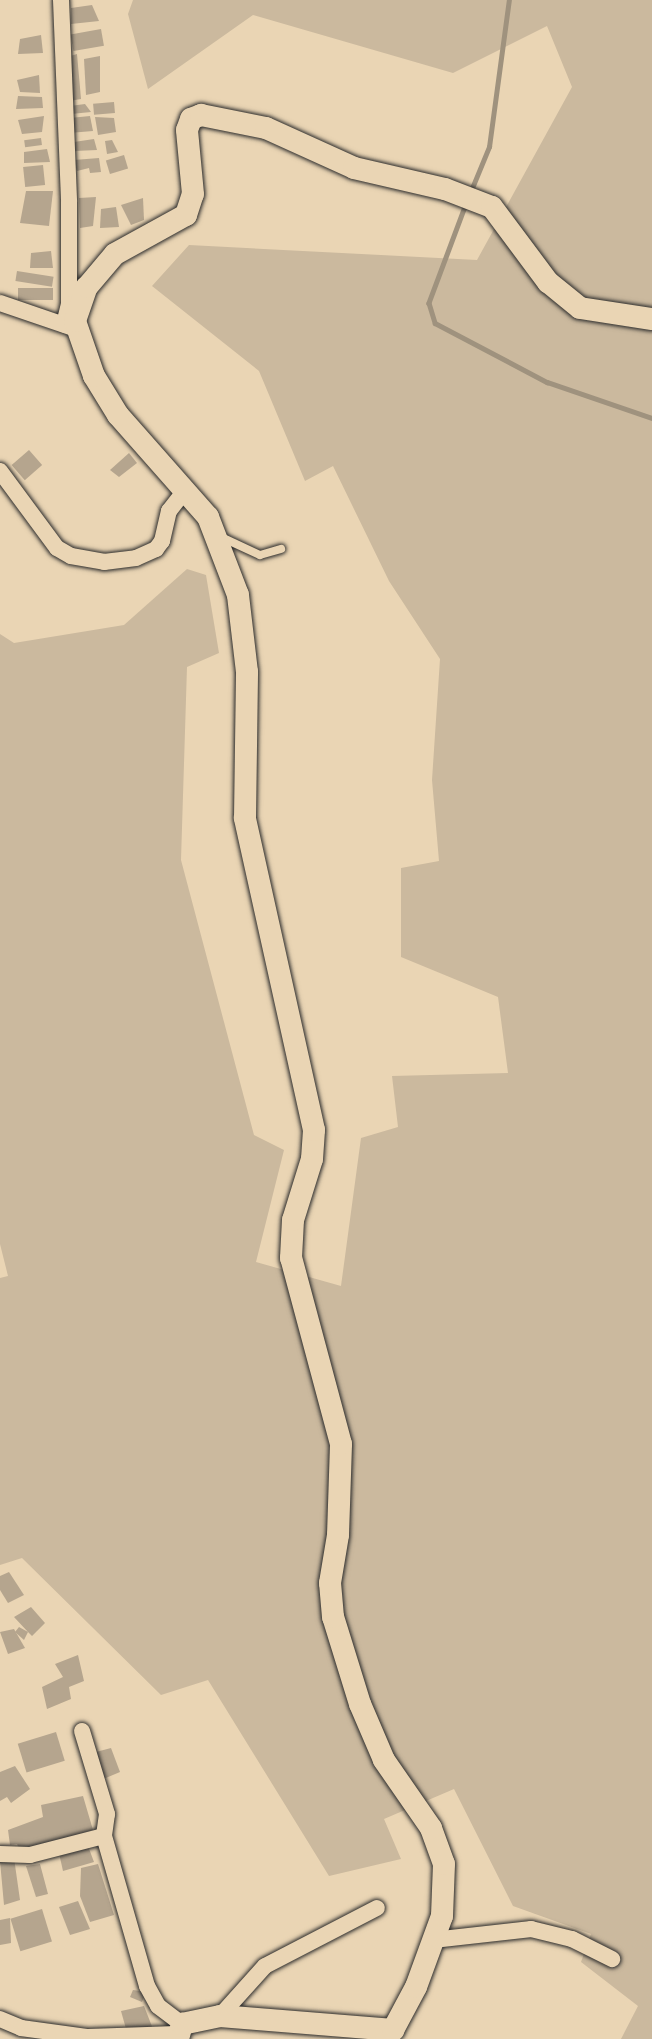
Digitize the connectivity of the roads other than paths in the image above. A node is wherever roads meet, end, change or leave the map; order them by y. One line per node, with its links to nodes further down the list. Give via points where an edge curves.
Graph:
1 (61, 0): 4 (street, via 69,202)
2 (0, 303): 4 (street)
3 (652, 319): 4 (street, via 580,308 548,282 492,207 445,189 354,168 266,128 201,115 191,119 188,129 193,194 186,215 115,254 87,287)
4 (69, 326): 6 (street, via 118,415)
5 (0, 471): 6 (street, via 57,548 71,556 104,562 136,558 156,549 162,541 169,511)
6 (186, 489): 7 (street, via 199,502)
7 (216, 535): 8 (lane, via 254,554); 13 (street, via 236,588 245,646 248,695 244,797 248,838 314,1130 312,1159 292,1220 291,1258 341,1444 338,1535 330,1583 333,1617 360,1704 384,1761 430,1828 442,1856 445,1902)
8 (281, 549)
9 (82, 1731): 10 (street, via 107,1814)
10 (104, 1836): 11 (street, via 30,1855); 17 (street, via 147,1986)
11 (0, 1854)
12 (376, 1908): 15 (street, via 265,1966)
13 (433, 1940): 14 (street, via 531,1929 572,1939); 18 (street)
14 (612, 1959)
15 (220, 2016): 17 (street); 18 (street)
16 (0, 2019): 19 (street)
17 (179, 2032): 19 (street)
18 (398, 2034)
19 (50, 2036)

